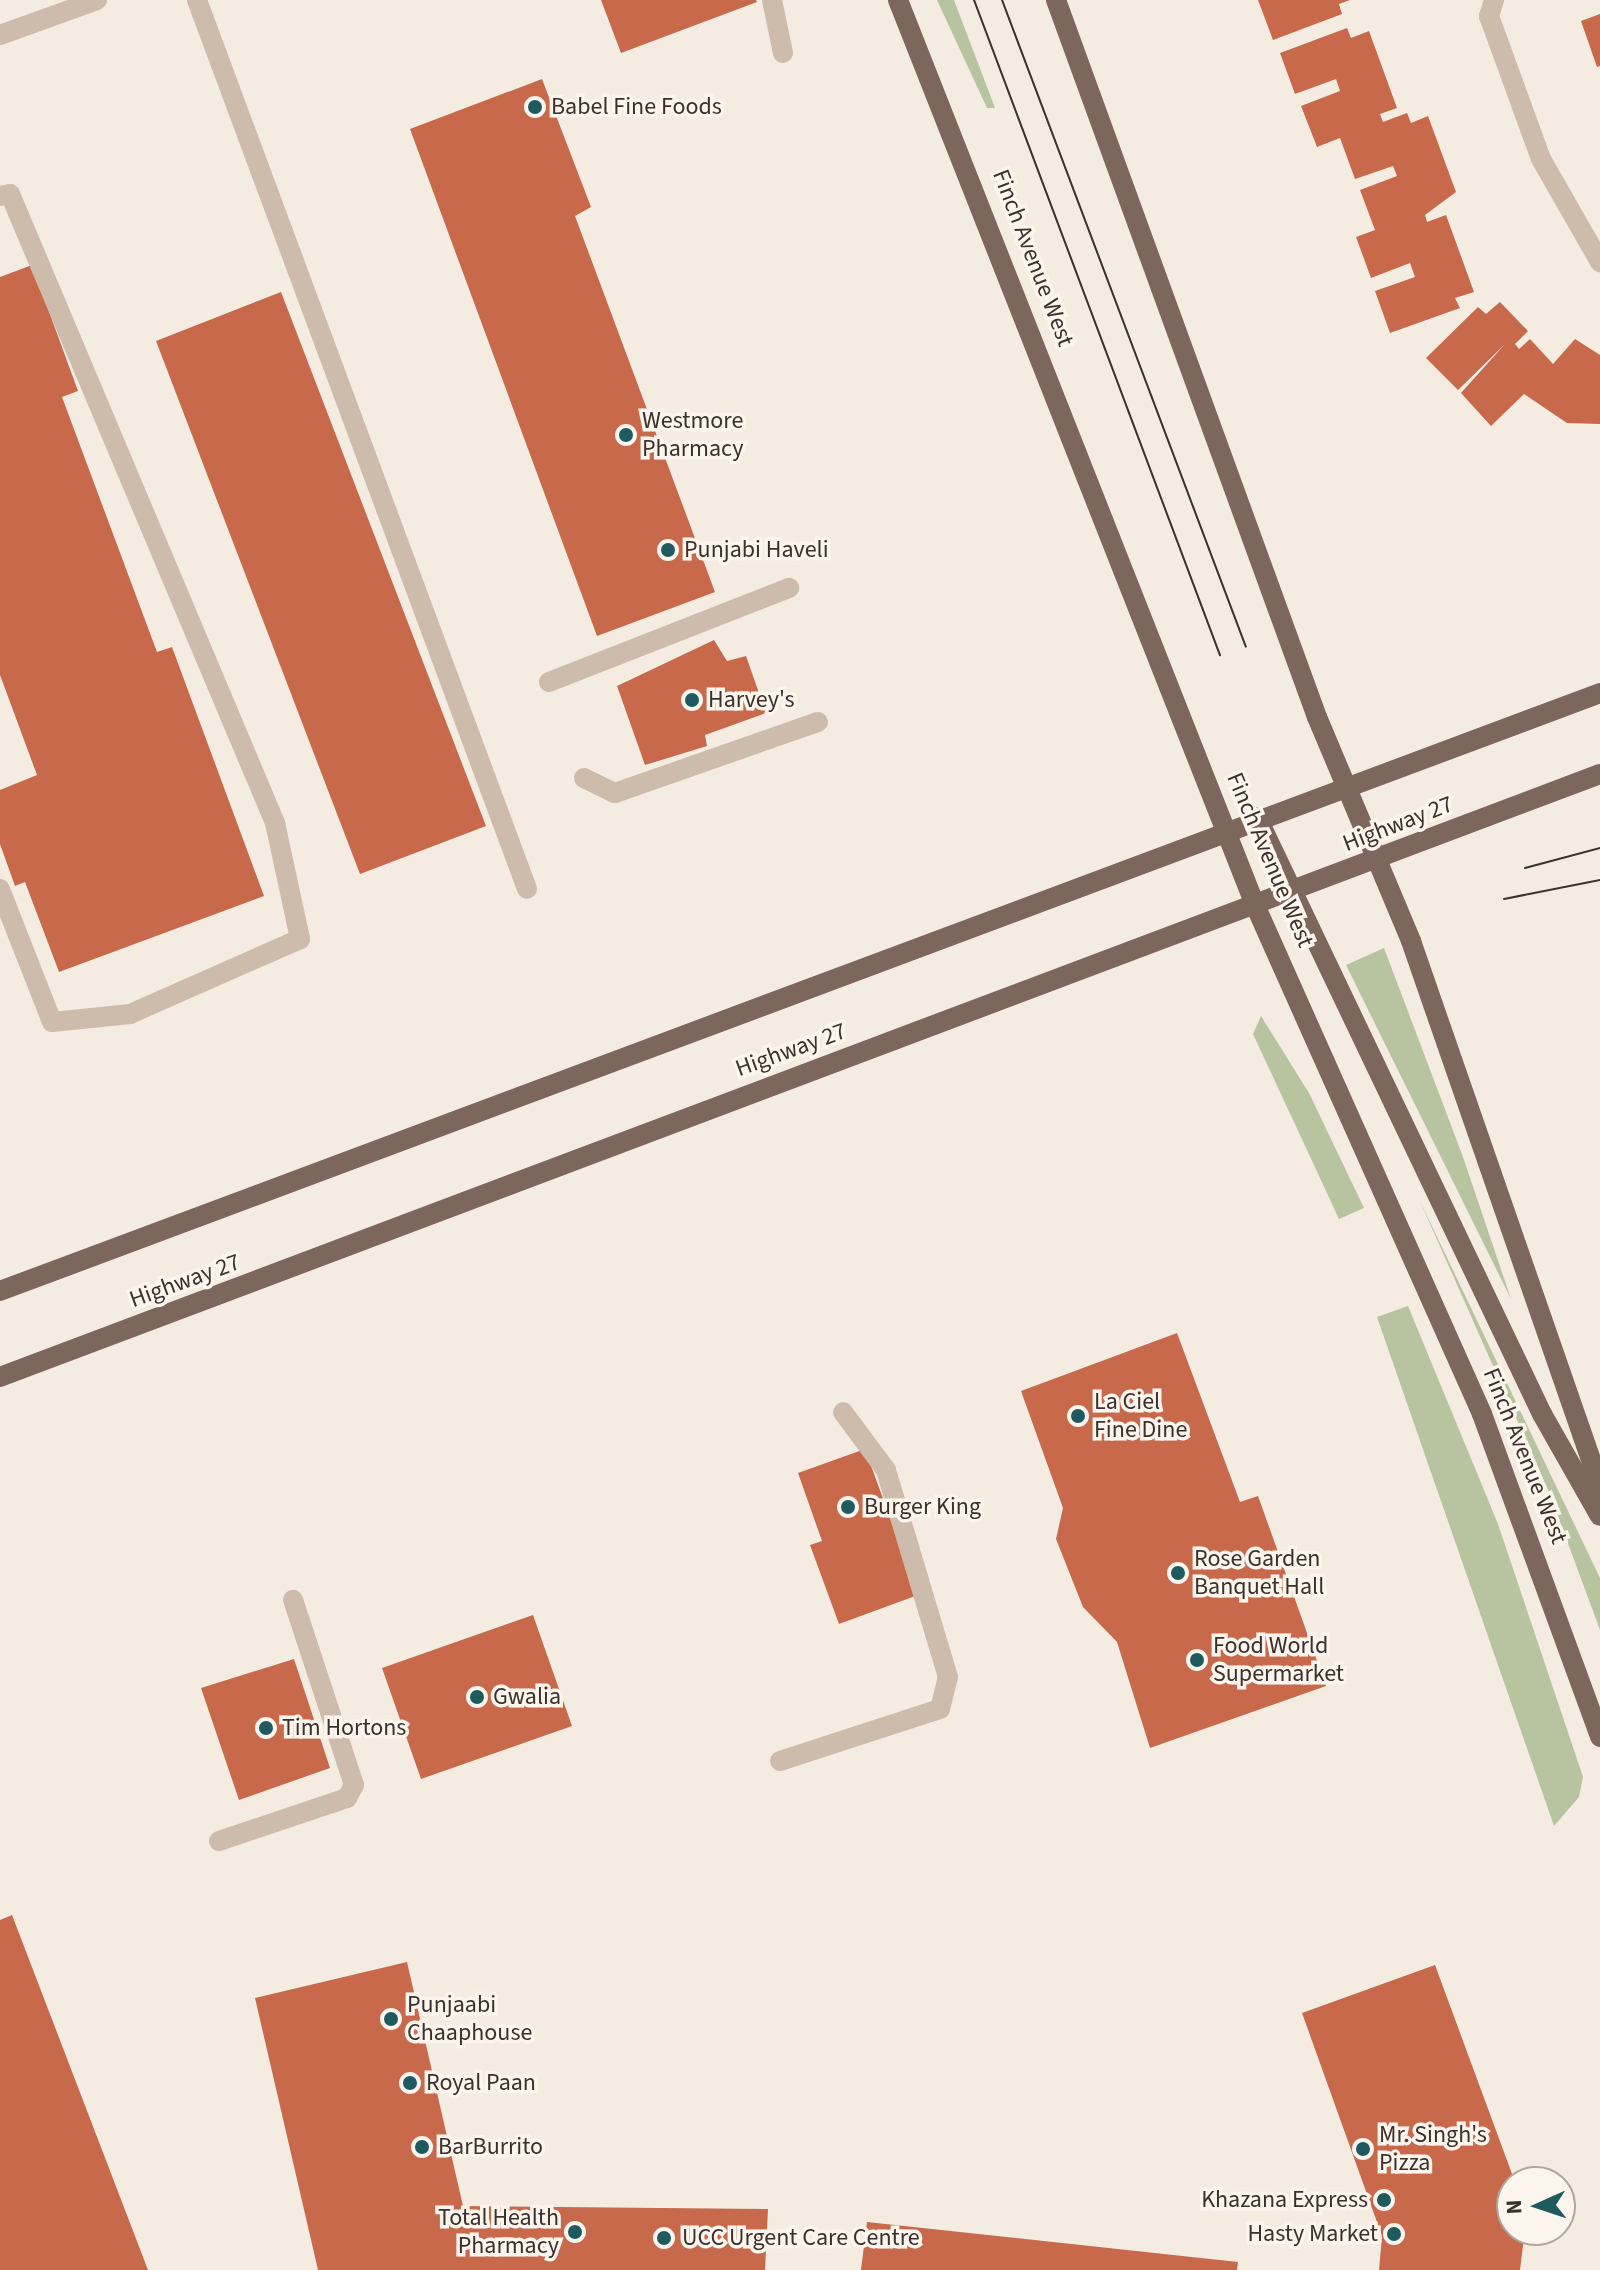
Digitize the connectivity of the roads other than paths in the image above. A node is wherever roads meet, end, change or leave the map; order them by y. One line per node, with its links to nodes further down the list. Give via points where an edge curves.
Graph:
1 (97, 0): 7 (street)
2 (197, 0): 22 (street)
3 (772, 0): 8 (street)
4 (898, 0): 19 (main road, Finch Avenue West)
5 (1056, 0): 17 (main road)
6 (1494, 0): 10 (street, via 1489,16 1541,159)
7 (0, 35)
8 (783, 53)
9 (0, 196): 21 (street, via 10,194 275,823 300,939 130,1014 52,1022)
10 (1600, 262)
11 (789, 588): 12 (street)
12 (549, 682)
13 (1600, 693): 17 (main road)
14 (818, 722): 16 (street, via 615,793)
15 (1600, 774): 20 (main road, Highway 27)
16 (584, 778)
17 (1346, 785): 18 (main road); 20 (main road)
18 (1257, 817): 19 (main road); 23 (main road, Finch Avenue West)
19 (1228, 827): 24 (main road, Finch Avenue West); 25 (main road)
20 (1379, 858): 23 (main road, Highway 27); 28 (main road)
21 (0, 889)
22 (527, 889)
23 (1290, 892): 24 (main road, Highway 27); 29 (main road, Finch Avenue West, via 1542,1414)
24 (1255, 905): 26 (main road, Highway 27); 31 (main road, Finch Avenue West, via 1482,1414)
25 (0, 1291)
26 (0, 1377)
27 (843, 1412): 32 (street, via 886,1470 948,1677 940,1709)
28 (1600, 1486)
29 (1600, 1516)
30 (293, 1600): 33 (street, via 354,1785 347,1798)
31 (1600, 1737)
32 (780, 1761)
33 (219, 1841)

